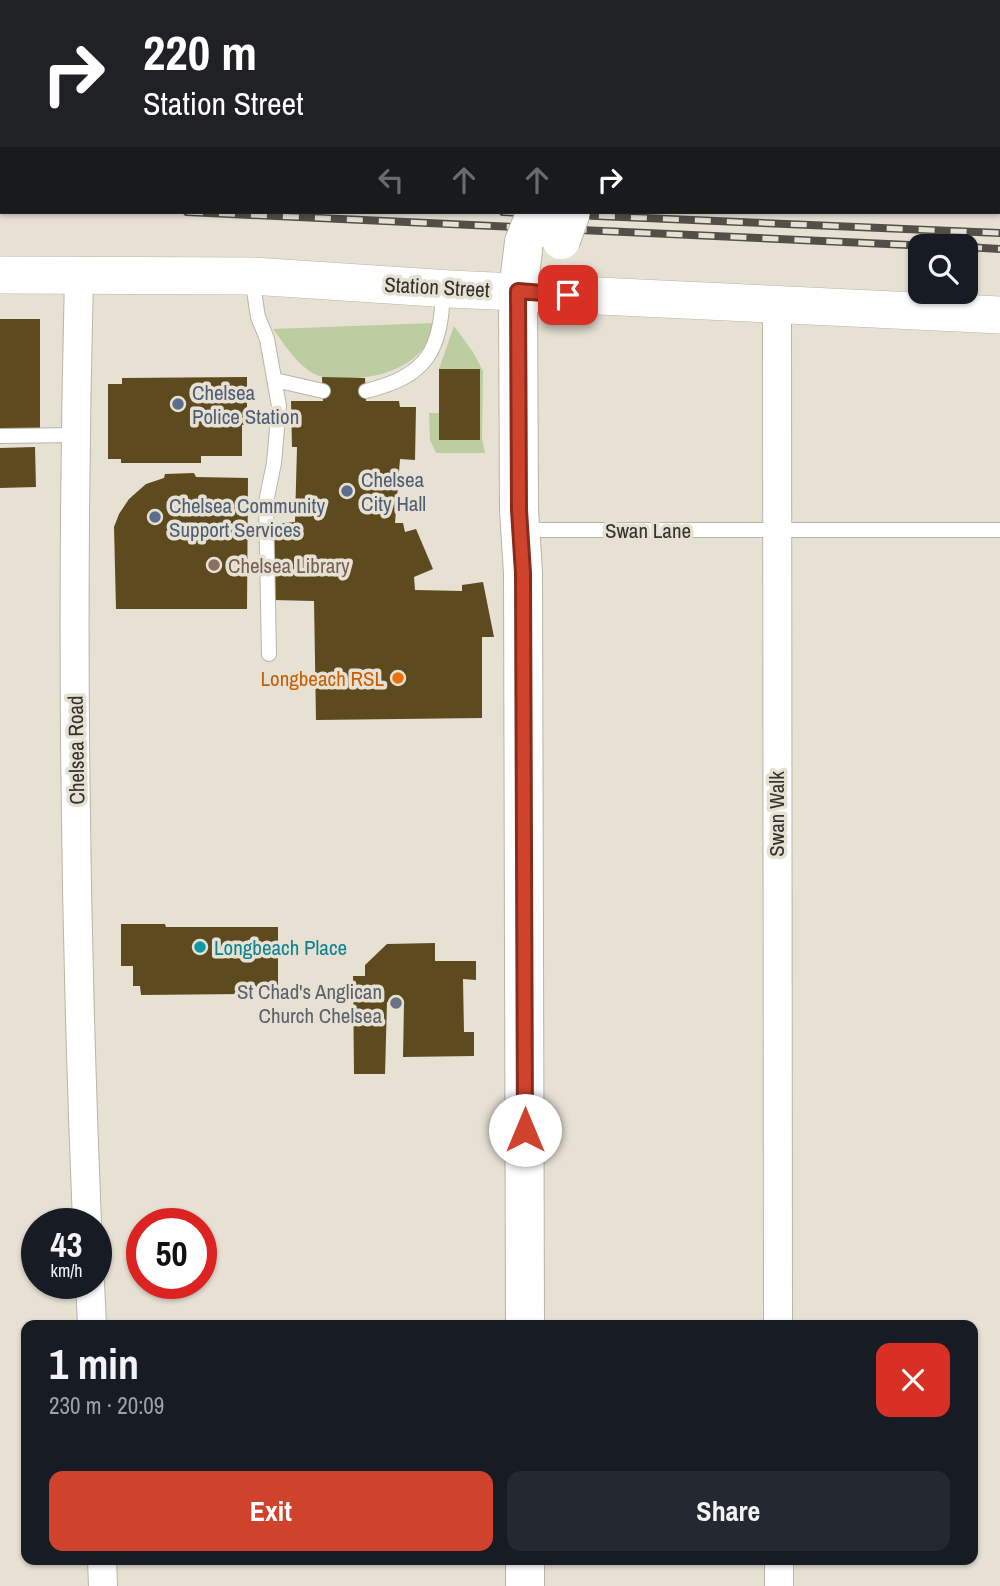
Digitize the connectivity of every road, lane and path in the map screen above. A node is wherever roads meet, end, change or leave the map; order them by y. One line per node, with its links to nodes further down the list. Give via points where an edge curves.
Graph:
1 (548, 226): 6 (main road)
2 (0, 275): 3 (street, Station Street)
3 (79, 276): 4 (street, Station Street); 12 (street, Chelsea Road)
4 (252, 276): 5 (street, Station Street); 9 (lane)
5 (443, 288): 6 (street, Station Street); 11 (lane, via 442,320 432,352 400,380)
6 (518, 291): 7 (street, Station Street); 14 (main road)
7 (777, 304): 8 (street, Station Street); 16 (street, Swan Walk)
8 (1000, 314)
9 (275, 380): 10 (lane); 17 (lane, via 279,406 266,502)
10 (323, 391)
11 (366, 391)
12 (76, 435): 13 (lane); 18 (street, Chelsea Road, via 78,1013)
13 (0, 436)
14 (520, 530): 16 (lane, Swan Lane); 21 (main road)
15 (1000, 530): 16 (lane, Swan Lane)
16 (776, 531): 22 (street, Swan Walk)
17 (269, 654)
18 (86, 1208)
19 (91, 1299): 20 (street)
20 (92, 1320)
21 (525, 1320)
22 (778, 1320)
23 (102, 1565): 26 (street)
24 (526, 1565): 27 (main road)
25 (779, 1565): 28 (street)
26 (103, 1586)
27 (526, 1586)
28 (779, 1586)

